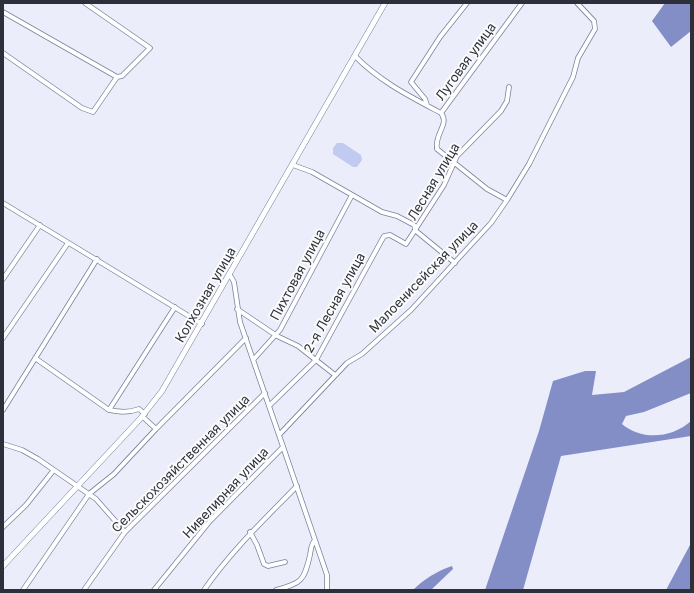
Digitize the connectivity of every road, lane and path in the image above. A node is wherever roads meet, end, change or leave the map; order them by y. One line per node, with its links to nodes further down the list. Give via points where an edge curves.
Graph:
1 (85, 3): 9 (street, via 150,48 122,76)
2 (385, 3): 8 (main road, Колхозная улица)
3 (467, 3): 11 (street, via 440,37 411,82 425,99)
4 (522, 3): 12 (street, Луговая улица)
5 (577, 3): 16 (street, Малоенисейская улица, via 594,21 595,29 578,58 567,89 529,164)
6 (3, 12): 9 (street)
7 (3, 53): 9 (street, via 78,105 93,112)
8 (355, 56): 11 (street, via 383,80); 14 (main road, Колхозная улица)
9 (117, 77)
10 (509, 87): 13 (street, Лесная улица, via 507,100 501,111 465,147)
11 (426, 105): 12 (street)
12 (441, 113): 13 (street, via 445,119 437,138 437,148)
13 (454, 163): 16 (street, via 487,189); 19 (street, Лесная улица, via 444,185)
14 (293, 165): 15 (street, via 312,172); 23 (main road, Колхозная улица)
15 (352, 195): 19 (street, via 382,212 406,220 414,225); 28 (street, Пихтовая улица)
16 (507, 200): 22 (street, Малоенисейская улица, via 491,223)
17 (3, 204): 18 (street)
18 (40, 225): 20 (street); 24 (street)
19 (416, 230): 22 (street); 33 (street, 2-я Лесная улица, via 406,244 390,235 384,236)
20 (68, 242): 21 (street); 29 (street)
21 (97, 259): 25 (street); 31 (street)
22 (455, 263): 34 (street, Малоенисейская улица, via 411,310)
23 (230, 275): 26 (street, via 234,282); 27 (main road, Колхозная улица)
24 (3, 279)
25 (175, 307): 27 (street); 38 (street)
26 (238, 309): 28 (street); 30 (street)
27 (202, 324): 39 (main road, Колхозная улица)
28 (277, 336): 32 (street, Пихтовая улица); 33 (street, via 298,346)
29 (3, 338)
30 (246, 338): 32 (street); 40 (street)
31 (35, 358): 37 (street); 38 (street)
32 (254, 359): 35 (street)
33 (316, 360): 34 (street); 36 (street, 2-я Лесная улица)
34 (335, 376): 41 (street, Малоенисейская улица)
35 (265, 393): 36 (street); 49 (street, Сельскохозяйственная улица)
36 (270, 405): 41 (street)
37 (3, 410)
38 (109, 410): 39 (street, via 126,412 139,409)
39 (144, 416): 40 (street); 46 (main road, Колхозная улица)
40 (156, 429): 47 (street, via 114,474)
41 (279, 435): 43 (street)
42 (3, 444): 44 (street, via 22,450)
43 (284, 447): 45 (street); 56 (street, Нивелирная улица, via 210,522)
44 (53, 471): 46 (street); 48 (street, via 26,505)
45 (296, 486): 50 (street); 51 (street)
46 (77, 487): 47 (street); 53 (main road, Колхозная улица)
47 (89, 494): 49 (street); 54 (street)
48 (3, 526)
49 (125, 532): 55 (street, Сельскохозяйственная улица)
50 (250, 532): 52 (street, via 264,564 268,566); 57 (street)
51 (315, 540): 58 (street, via 311,546 304,578 295,585); 59 (street, via 327,575)
52 (285, 562)
53 (3, 566)
54 (23, 590)
55 (84, 590)
56 (154, 590)
57 (204, 590)
58 (276, 590)
59 (327, 590)

